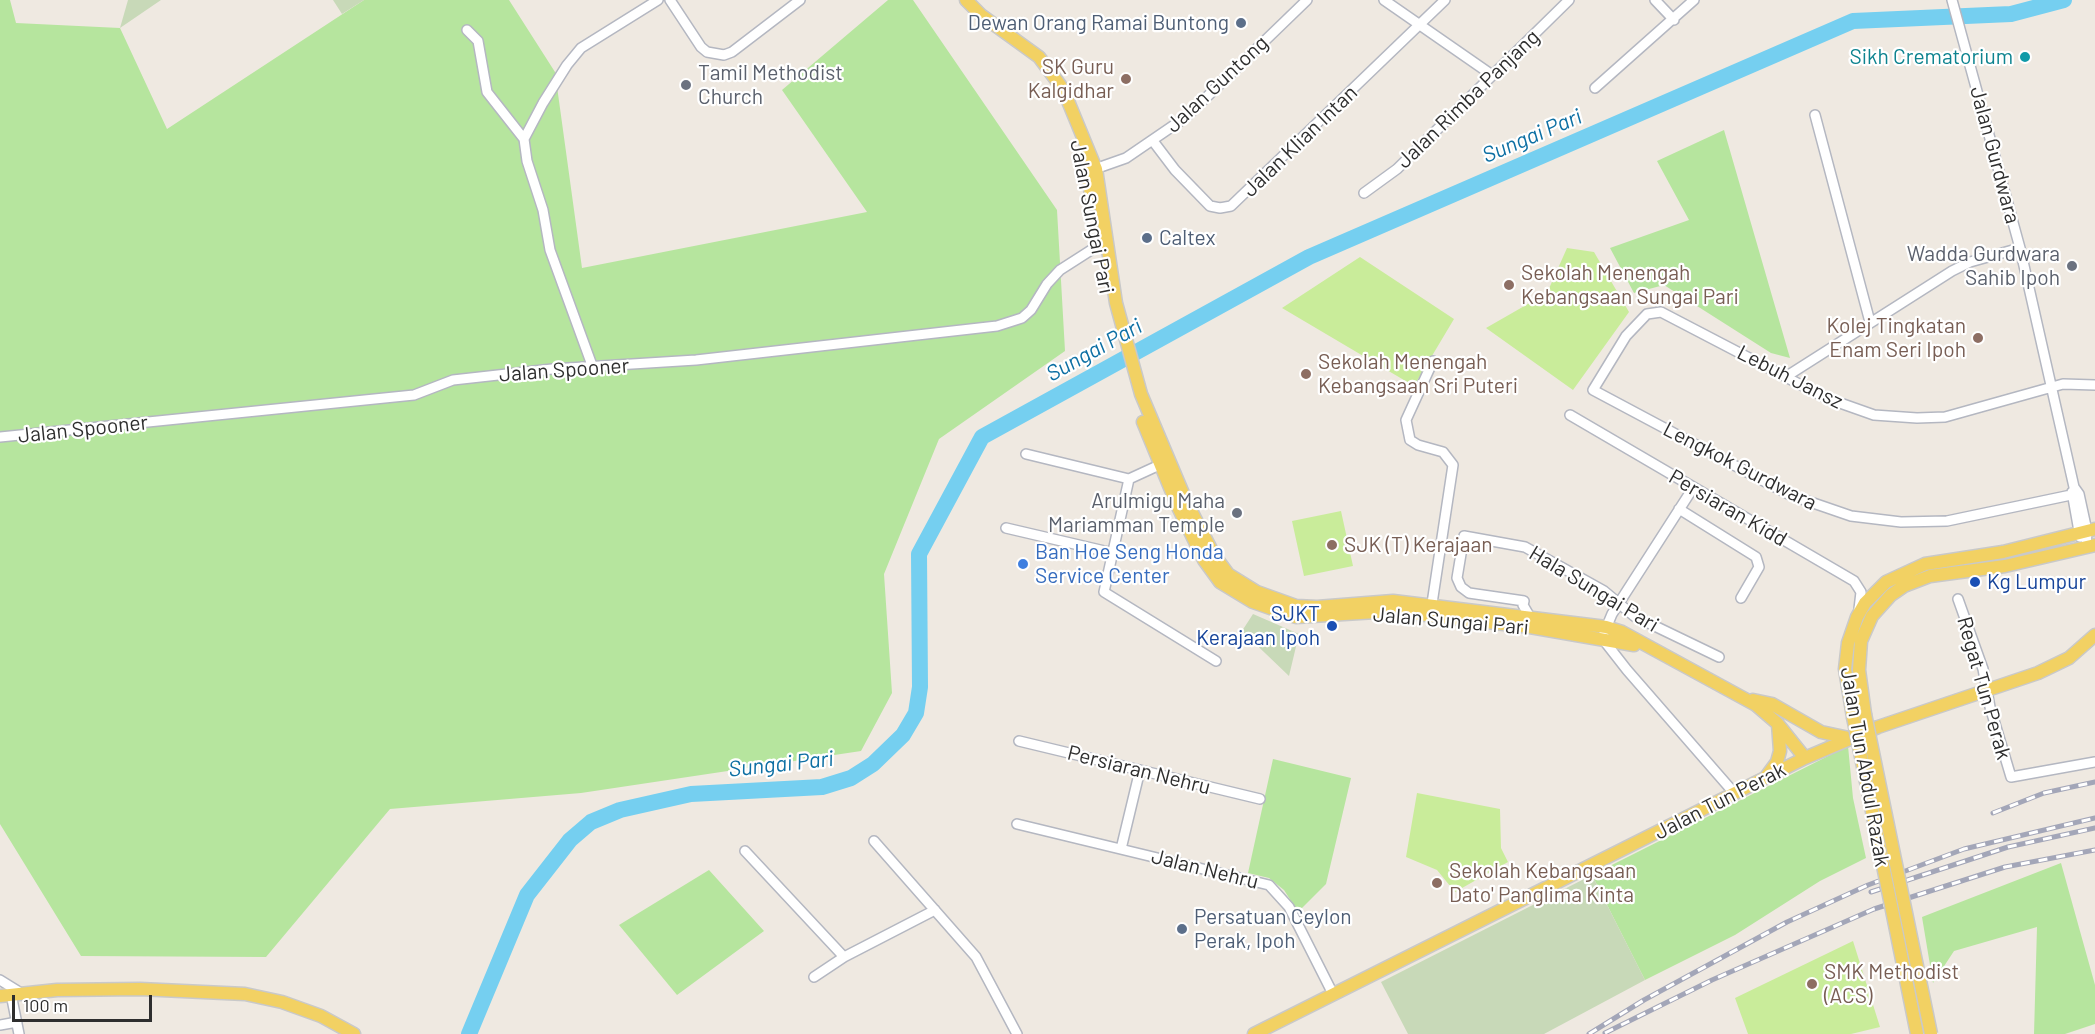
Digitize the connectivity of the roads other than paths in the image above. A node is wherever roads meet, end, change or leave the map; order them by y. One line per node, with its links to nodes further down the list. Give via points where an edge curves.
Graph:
1 (658, 0): 19 (street, via 581,48 543,103)
2 (670, 0): 3 (street, via 701,47 724,55)
3 (800, 0)
4 (957, 0): 21 (main road, Jalan Sungai Pari, via 1040,68 1063,104)
5 (966, 0): 21 (main road, Jalan Sungai Pari, via 1049,69 1068,101)
6 (1307, 0): 20 (street, Jalan Guntong, via 1186,117)
7 (1384, 0): 14 (street)
8 (1445, 0): 14 (street, Jalan Klian Intan)
9 (1569, 0): 16 (street, Jalan Rimba Panjang)
10 (1655, 0): 13 (street)
11 (1694, 0): 13 (street)
12 (1952, 0): 24 (street, Jalan Gurdwara)
13 (1674, 20): 17 (street)
14 (1420, 24): 16 (street); 20 (street, Jalan Klian Intan, via 1231,206 1210,206)
15 (467, 30): 19 (street, via 478,41 487,92)
16 (1492, 75): 22 (street, Jalan Rimba Panjang, via 1397,169)
17 (1595, 88)
18 (1815, 115): 26 (street)
19 (524, 139): 28 (street, via 550,250)
20 (1153, 141): 21 (street, Jalan Guntong, via 1126,158)
21 (1091, 170): 23 (main road, Jalan Sungai Pari); 25 (main road, Jalan Sungai Pari)
22 (1364, 193)
23 (1099, 245): 25 (main road, Jalan Sungai Pari); 28 (street, Jalan Spooner, via 1060,270 1031,310 1011,323 696,360)
24 (2020, 248): 26 (street, via 1961,266); 31 (street, Jalan Gurdwara)
25 (1113, 304): 36 (main road, Jalan Sungai Pari, via 1138,396)
26 (1870, 322): 29 (street)
27 (1433, 361): 50 (street, via 1406,420 1410,440 1448,455 1453,465)
28 (593, 368): 34 (street, Jalan Spooner, via 453,380 414,395)
29 (1787, 376): 31 (street, Lebuh Jansz, via 1840,405 1874,415 1908,418 1962,414); 32 (street, Lebuh Jansz, via 1667,313 1654,312 1642,318 1615,351)
30 (2095, 385): 31 (street, Lebuh Jansz)
31 (2051, 387): 39 (street, Jalan Gurdwara)
32 (1593, 390): 39 (street, Lengkok Gurdwara, via 1790,495 1851,516 1901,522 1947,521)
33 (1570, 416): 38 (street, Persiaran Kidd)
34 (0, 437)
35 (1026, 454): 37 (street)
36 (1164, 463): 37 (street); 50 (main road, Jalan Sungai Pari, via 1214,555 1237,581 1296,606)
37 (1129, 479): 44 (street)
38 (1693, 488): 40 (street); 52 (street, Persiaran Kidd, via 1854,582 1861,595)
39 (2072, 491): 42 (street, Jalan Gurdwara)
40 (1679, 509): 46 (street, via 1756,557 1759,567); 48 (street)
41 (1006, 528): 44 (street)
42 (2087, 532): 43 (street, Jalan Gurdwara); 52 (main road, Jalan Tun Abdul Razak, via 1911,569 1881,587)
43 (2090, 546): 59 (main road, Jalan Tun Abdul Razak, via 2006,566 1930,576 1891,595 1872,616 1861,641)
44 (1113, 553): 56 (street, via 1104,592)
45 (1469, 593): 48 (street, Hala Sungai Pari, via 1457,578 1464,536 1525,547 1604,591); 49 (street); 51 (street, via 1524,601)
46 (1741, 598)
47 (1958, 600): 57 (street, Regat Tun Perak)
48 (1618, 603): 53 (street); 55 (street, Hala Sungai Pari, via 1634,616)
49 (1466, 609): 50 (main road, Jalan Sungai Pari); 51 (main road, Jalan Sungai Pari)
50 (1431, 610): 53 (main road, Jalan Sungai Pari)
51 (1530, 617): 53 (main road, Jalan Sungai Pari)
52 (1857, 617): 59 (main road, Jalan Tun Abdul Razak, via 1846,657 1847,683)
53 (1604, 632): 58 (main road, Jalan Sungai Pari, via 1661,653); 67 (street, via 1627,670)
54 (2095, 635): 57 (main road, Jalan Tun Perak, via 2069,658)
55 (1719, 657)
56 (1216, 661)
57 (1988, 692): 61 (main road, Jalan Tun Perak); 64 (street, Regat Tun Perak, via 2011,777)
58 (1740, 697): 60 (main road, Jalan Sungai Pari); 61 (main road, via 1772,704 1821,732)
59 (1859, 716): 85 (main road, Jalan Tun Abdul Razak, bridge); 86 (main road, Jalan Tun Abdul Razak, bridge)
60 (1777, 723): 63 (main road, Jalan Sungai Pari); 66 (main road, via 1780,751)
61 (1849, 738): 63 (main road, Jalan Tun Perak)
62 (1019, 741): 65 (street, Persiaran Nehru)
63 (1805, 758): 66 (main road, Jalan Tun Perak)
64 (2095, 762)
65 (1140, 771): 68 (street, Persiaran Nehru); 71 (street)
66 (1763, 780): 67 (main road, Jalan Tun Perak)
67 (1735, 794): 77 (main road, Jalan Tun Perak)
68 (1260, 799)
69 (1017, 824): 71 (street, Jalan Nehru)
70 (874, 841): 73 (street)
71 (1121, 849): 77 (street, Jalan Nehru, via 1269,885 1293,915)
72 (745, 851): 74 (street)
73 (935, 910): 74 (street); 83 (street, via 976,957)
74 (844, 957): 75 (street)
75 (814, 977)
76 (0, 980): 78 (street)
77 (1334, 994): 84 (main road, Jalan Tun Perak)
78 (12, 995): 79 (street); 82 (main road, via 140,989 245,994 321,1016)
79 (17, 1022): 80 (street); 81 (street)
80 (0, 1025)
81 (19, 1034)
82 (354, 1034)
83 (1017, 1034)
84 (1254, 1034)
85 (1917, 1034)
86 (1931, 1034)

